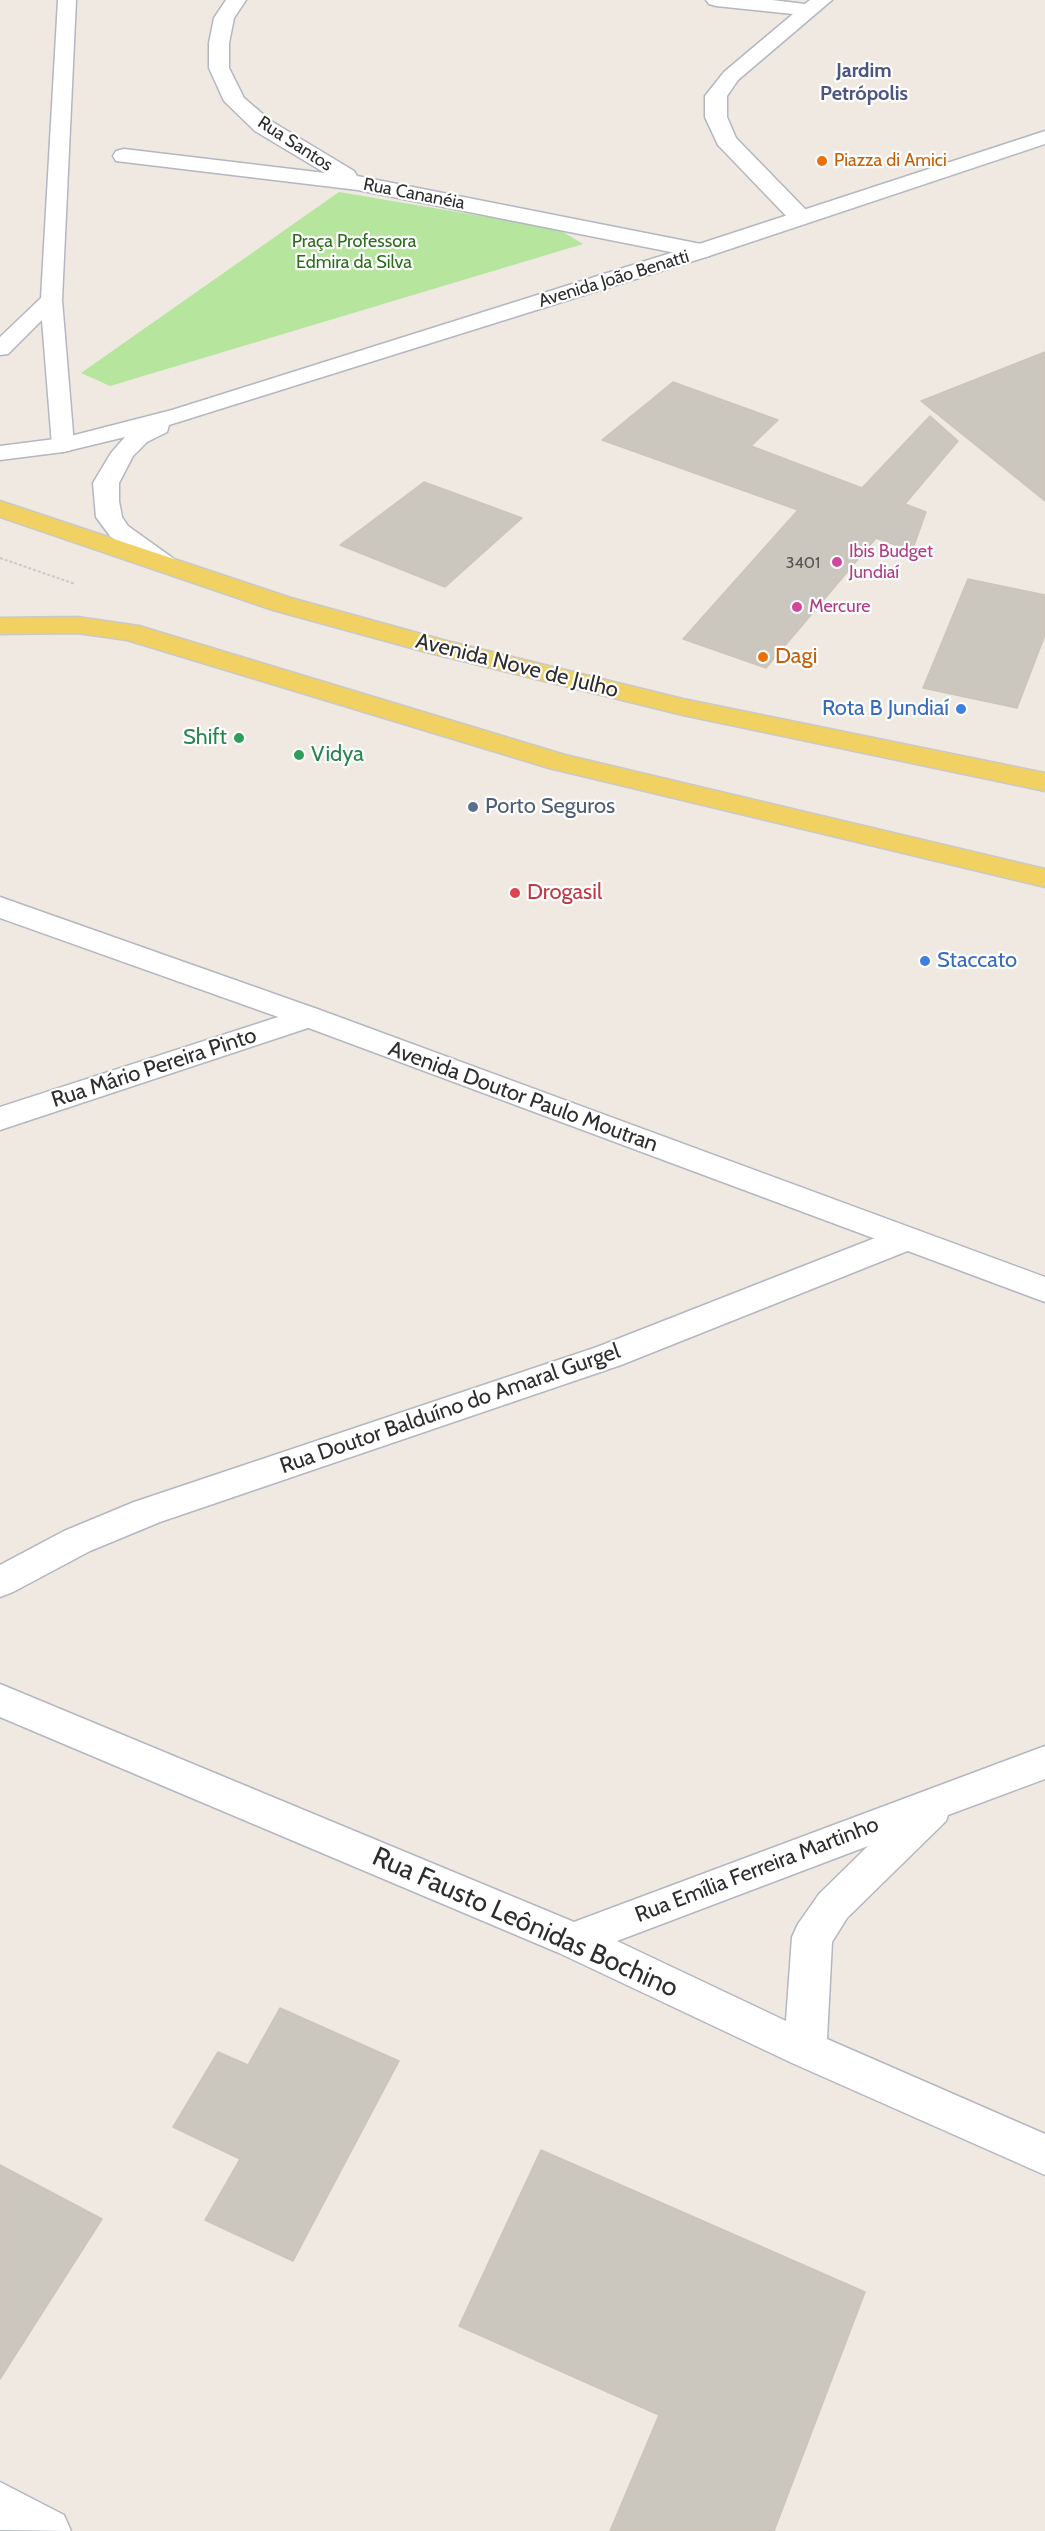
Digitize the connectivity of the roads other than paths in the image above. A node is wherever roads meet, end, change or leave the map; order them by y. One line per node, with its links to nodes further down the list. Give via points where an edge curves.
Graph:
1 (67, 0): 10 (lane)
2 (236, 0): 7 (street, Rua Santos, via 224,18 219,43 219,68 235,101 262,126)
3 (716, 0): 4 (street)
4 (816, 5): 8 (street, via 731,76 716,96 716,117 726,140)
5 (1045, 137): 8 (street, Avenida João Benatti)
6 (124, 156): 7 (street, Rua Cananéia)
7 (357, 183): 9 (street, Rua Cananéia)
8 (800, 217): 9 (street, Avenida João Benatti)
9 (701, 251): 12 (street, Avenida João Benatti)
10 (51, 300): 11 (lane); 13 (lane)
11 (0, 349)
12 (181, 415): 13 (street, Avenida João Benatti); 16 (street, Avenida João Benatti, via 138,437 123,453 106,483 109,517 119,531)
13 (63, 445): 14 (street, Avenida João Benatti)
14 (0, 453)
15 (0, 509): 16 (main road, Avenida Nove de Julho)
16 (165, 564): 18 (main road, Avenida Nove de Julho, via 282,604 435,646 683,707)
17 (0, 626): 19 (main road, via 77,625 130,632 559,762)
18 (1045, 782)
19 (1045, 878)
20 (0, 907): 21 (street, Avenida Doutor Paulo Moutran)
21 (309, 1017): 22 (street, Rua Mário Pereira Pinto); 23 (street, Avenida Doutor Paulo Moutran)
22 (0, 1119)
23 (903, 1239): 24 (street, Avenida Doutor Paulo Moutran); 25 (street, Rua Doutor Balduíno do Amaral Gurgel, via 609,1356 147,1512 77,1541)
24 (1045, 1290)
25 (0, 1582)
26 (0, 1700): 29 (street, Rua Fausto Leônidas Bochino)
27 (1045, 1762): 28 (street, Rua Emília Ferreira Martinho)
28 (942, 1800): 29 (street, Rua Emília Ferreira Martinho); 30 (street, Rua Emília Ferreira Martinho, via 833,1906 812,1937)
29 (573, 1940): 30 (street, Rua Fausto Leônidas Bochino)
30 (806, 2050): 31 (street, Rua Fausto Leônidas Bochino)
31 (1045, 2155)
32 (0, 2505): 33 (street)
33 (48, 2531)

